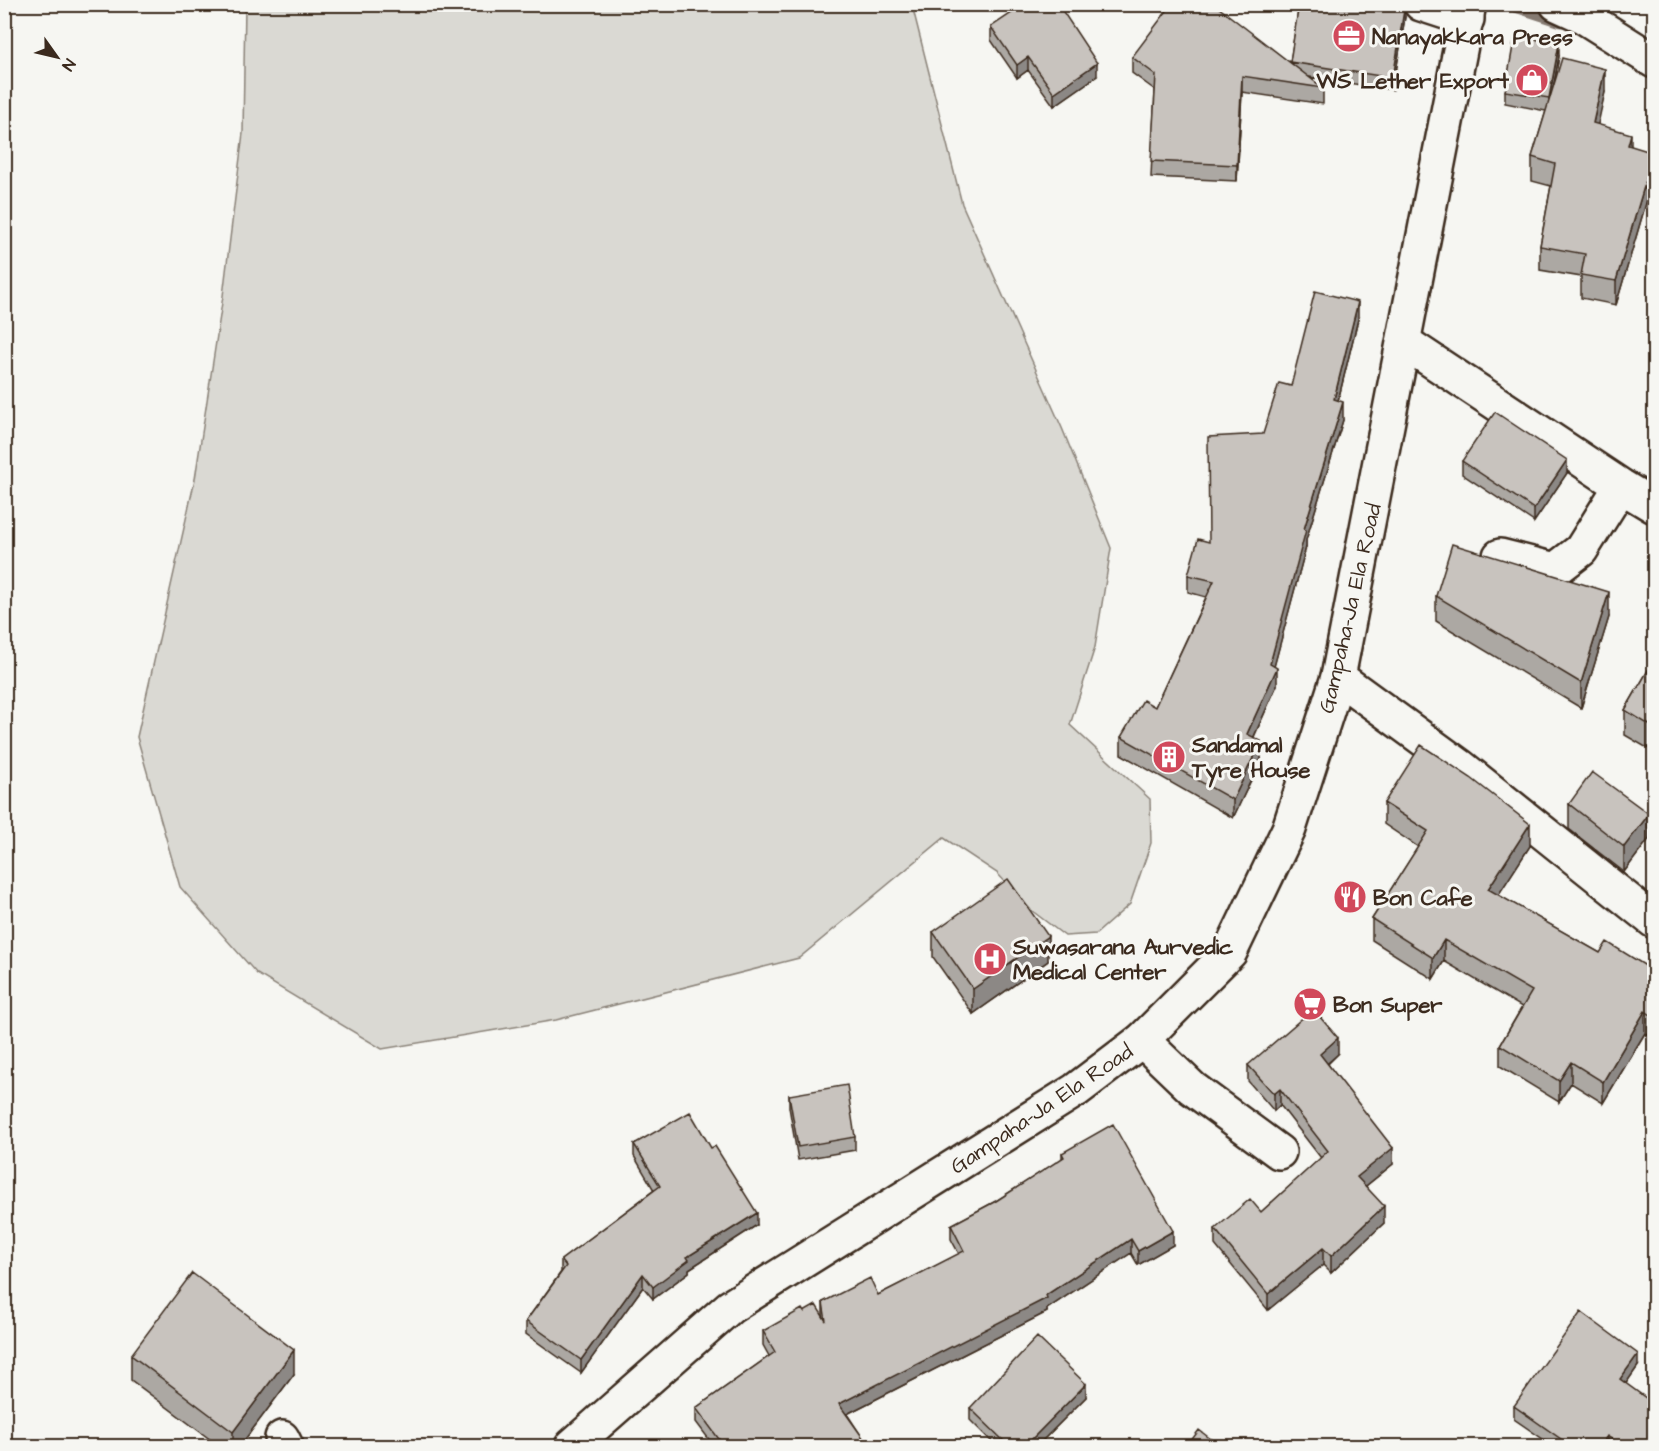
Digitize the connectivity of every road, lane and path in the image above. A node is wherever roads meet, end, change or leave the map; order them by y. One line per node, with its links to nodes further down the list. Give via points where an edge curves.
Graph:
1 (1421, 4): 3 (main road)
2 (1557, 4): 4 (main road)
3 (1468, 13): 5 (main road, Gampaha-Ja Ela Road)
4 (1654, 61)
5 (1404, 342): 6 (main road); 9 (main road, Gampaha-Ja Ela Road)
6 (1621, 486): 7 (main road); 8 (main road, via 1581,550 1555,570)
7 (1654, 506)
8 (1500, 556)
9 (1338, 677): 10 (main road, via 1460,766); 11 (main road, Gampaha-Ja Ela Road, via 1289,829 1230,952)
10 (1654, 921)
11 (1142, 1040): 12 (main road, via 1192,1088); 13 (main road, Gampaha-Ja Ela Road, via 1076,1090 730,1307)
12 (1280, 1152)
13 (572, 1446)

